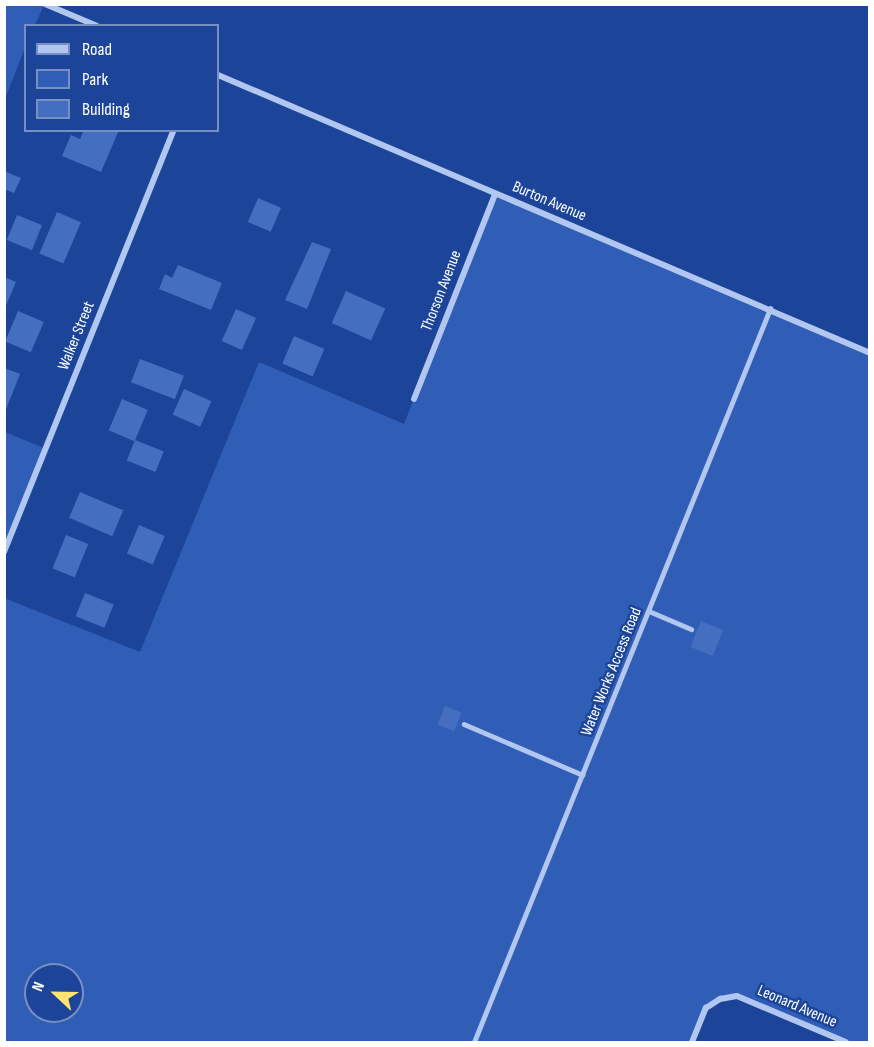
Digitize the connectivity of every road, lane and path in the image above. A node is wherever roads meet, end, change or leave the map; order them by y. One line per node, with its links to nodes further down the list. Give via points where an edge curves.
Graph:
1 (45, 4): 2 (street)
2 (92, 24)
3 (219, 75): 5 (street, Burton Avenue)
4 (173, 132): 9 (street, Walker Street)
5 (495, 194): 6 (street, Burton Avenue); 8 (street, Thorson Avenue)
6 (770, 309): 7 (street, Burton Avenue); 10 (lane, Water Works Access Road)
7 (870, 353)
8 (414, 399)
9 (4, 552)
10 (649, 611): 11 (lane); 13 (lane, Water Works Access Road)
11 (691, 629)
12 (464, 724): 13 (lane)
13 (583, 775): 14 (lane, Water Works Access Road)
14 (474, 1042)
15 (692, 1042): 16 (street, Leonard Avenue, via 706,1008 720,999 737,996)
16 (846, 1042)

